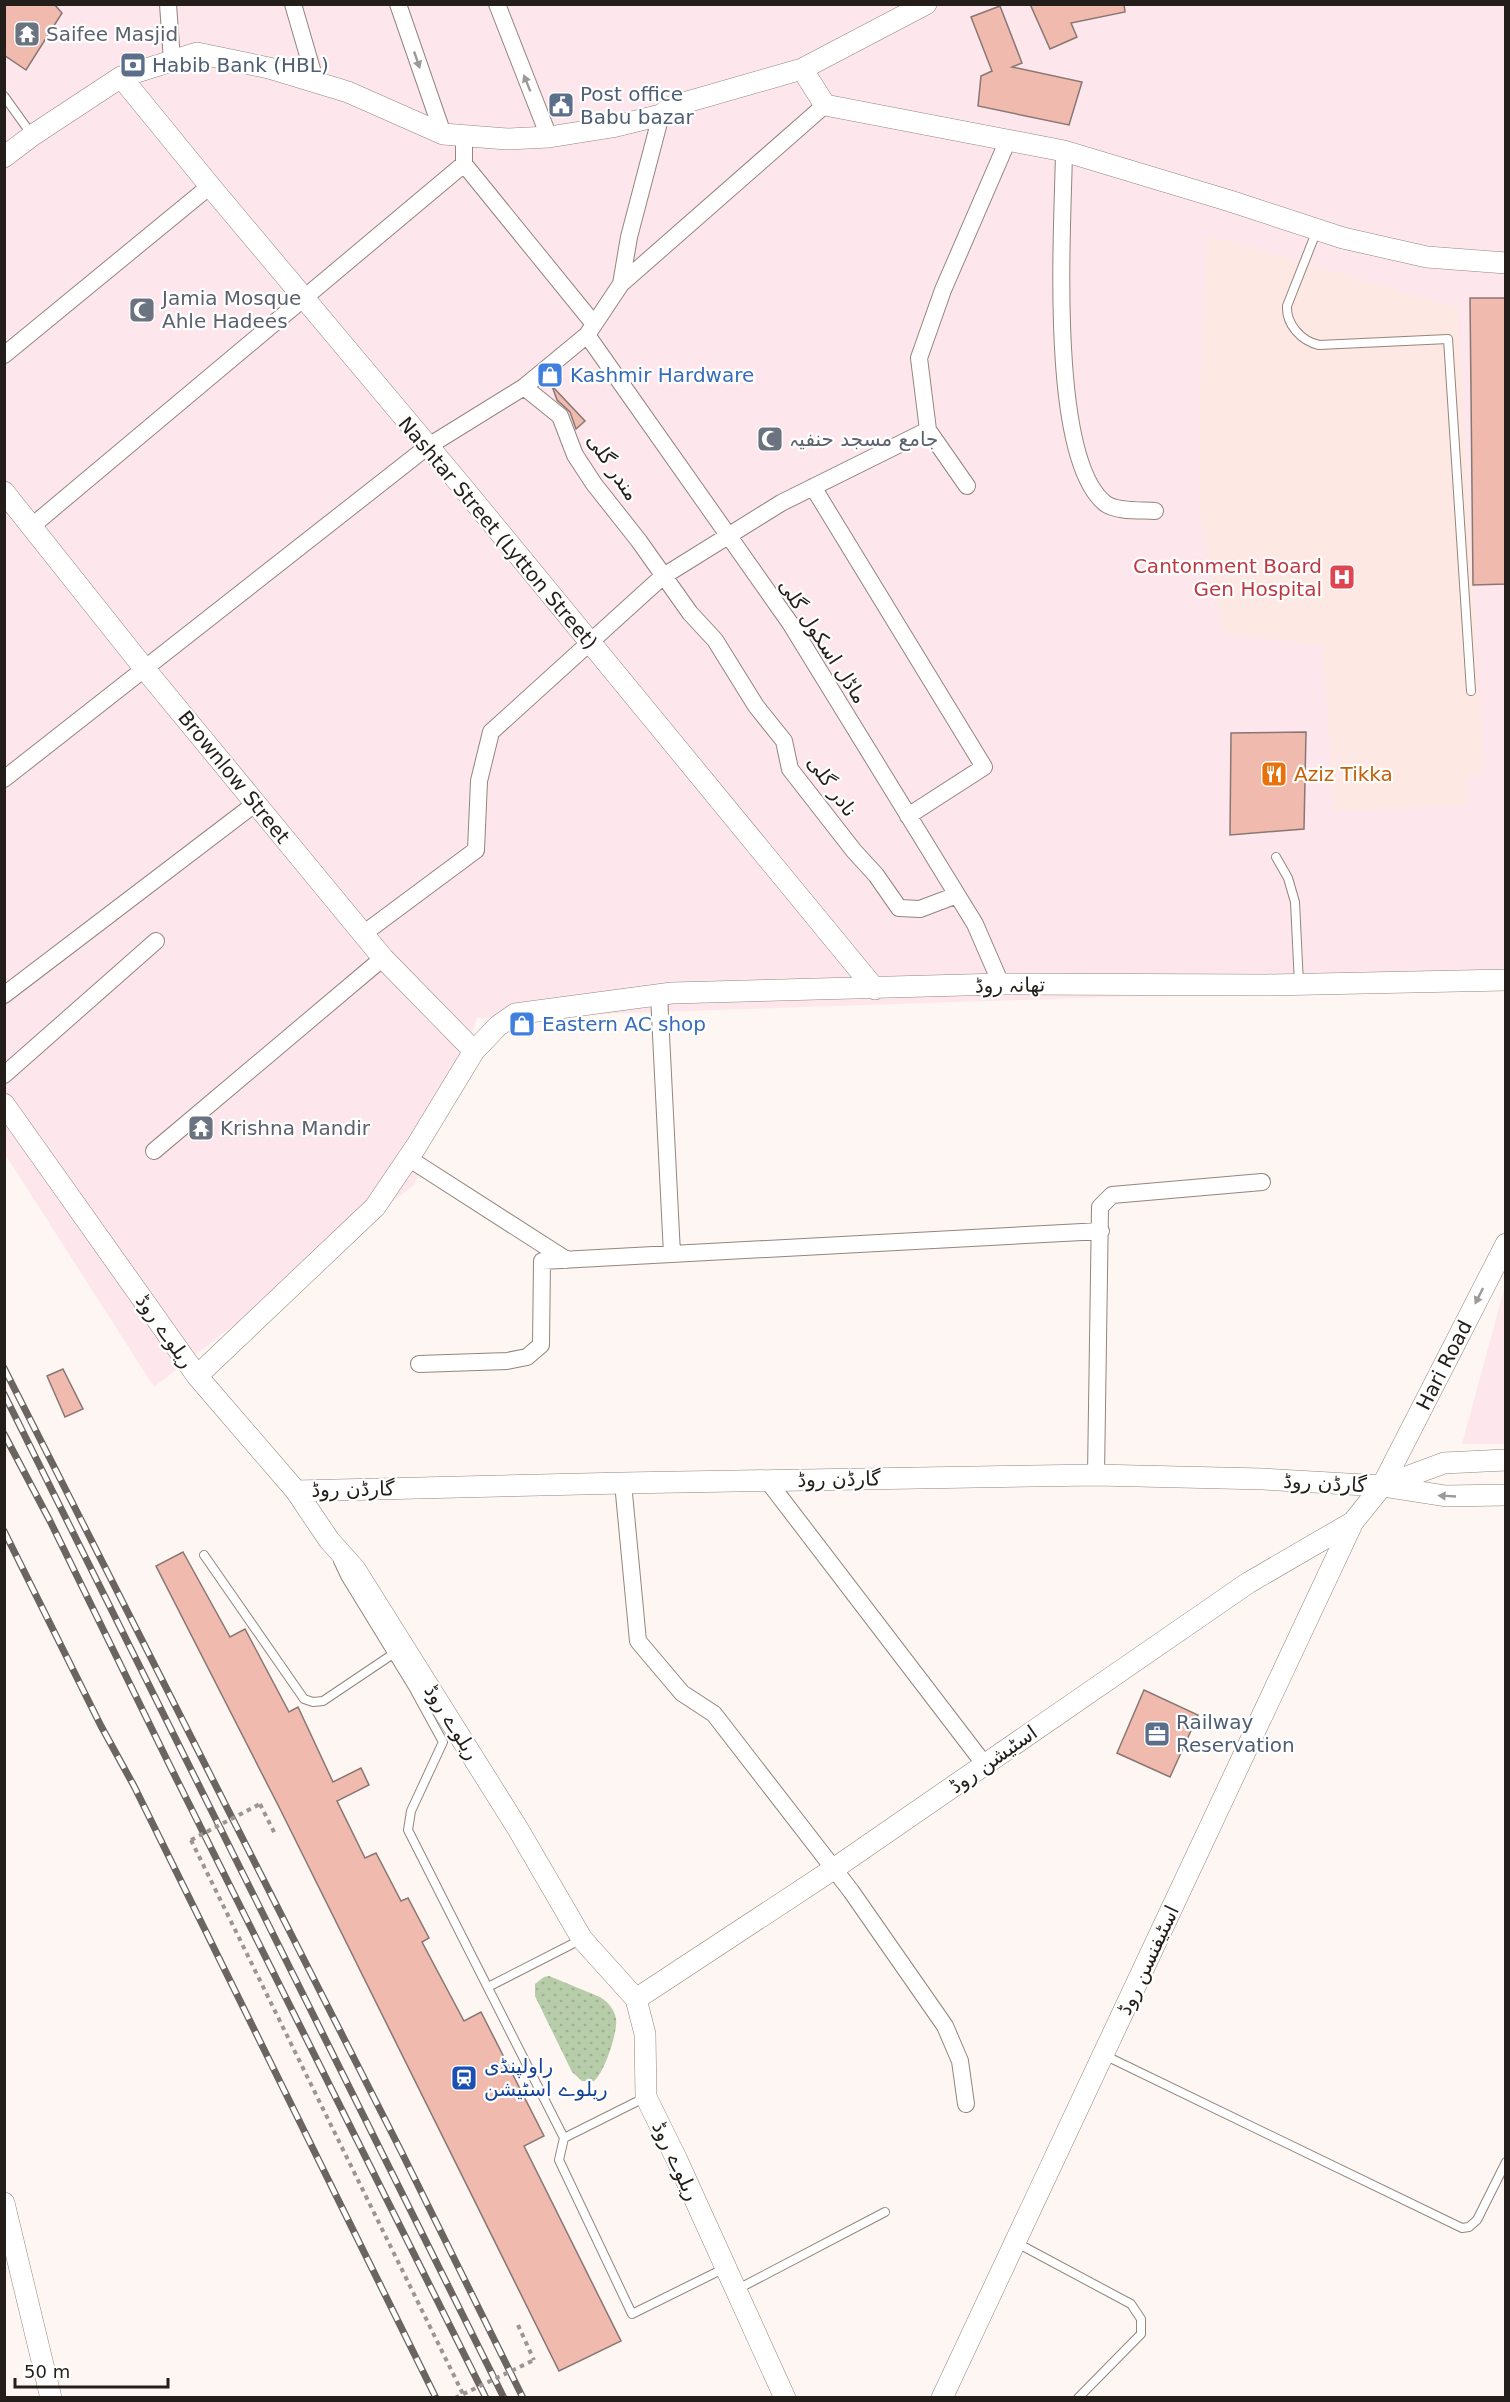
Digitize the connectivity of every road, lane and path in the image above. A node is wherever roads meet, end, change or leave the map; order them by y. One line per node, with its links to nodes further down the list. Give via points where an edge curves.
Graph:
1 (168, 4): 6 (street)
2 (293, 4): 9 (street)
3 (398, 4): 14 (street, one-way to 14)
4 (497, 4): 15 (street, one-way to 4)
5 (926, 4): 7 (street)
6 (172, 61): 8 (street); 9 (street, via 197,53)
7 (802, 69): 11 (street); 12 (street, via 673,106)
8 (121, 77): 13 (street); 20 (street, Nashtar Street (Lytton Street))
9 (316, 82): 14 (street)
10 (4, 96): 13 (lane)
11 (825, 105): 16 (street); 23 (street)
12 (661, 115): 15 (street); 23 (street, via 629,237)
13 (33, 135): 18 (street)
14 (453, 135): 15 (street); 19 (street)
15 (549, 137)
16 (1008, 140): 17 (street); 28 (street, via 943,291 919,358)
17 (1064, 151): 21 (street); 33 (street, via 1064,387 1077,446 1089,483 1112,508)
18 (4, 157)
19 (464, 164): 24 (street); 25 (street, ماڈل اسکول گلی)
20 (210, 186): 24 (street, Nashtar Street (Lytton Street)); 26 (street)
21 (1317, 230): 22 (street, via 1427,257); 39 (lane, via 1287,306 1287,318 1304,339 1319,345 1448,339)
22 (1506, 263)
23 (621, 284): 25 (street)
24 (303, 299): 29 (street, Nashtar Street (Lytton Street)); 34 (street)
25 (590, 329): 27 (street); 35 (street, ماڈل اسکول گلی)
26 (4, 355)
27 (524, 387): 29 (street); 36 (street, مندر گلی, via 560,416 582,465)
28 (928, 430): 30 (street); 31 (street)
29 (427, 447): 37 (street, Nashtar Street (Lytton Street)); 38 (street)
30 (967, 486)
31 (813, 488): 35 (street); 42 (street, via 984,767)
32 (4, 492): 34 (street, Brownlow Street)
33 (1155, 511)
34 (32, 526): 38 (street, Brownlow Street)
35 (728, 535): 36 (street); 42 (street, ماڈل اسکول گلی, via 790,623)
36 (662, 577): 37 (street); 44 (street, نادر گلی, via 715,640 756,706 784,741 790,769 899,908 920,909)
37 (589, 641): 45 (street, via 491,732 479,781 476,850); 51 (street, Nashtar Street (Lytton Street))
38 (144, 668): 40 (street); 41 (street, Brownlow Street)
39 (1471, 691)
40 (4, 779)
41 (256, 804): 45 (street, Brownlow Street); 52 (street)
42 (908, 816): 44 (street, ماڈل اسکول گلی)
43 (1276, 857): 50 (lane, via 1295,902)
44 (957, 895): 49 (street, ماڈل اسکول گلی, via 975,924)
45 (363, 934): 47 (street, Brownlow Street)
46 (156, 941): 55 (street)
47 (383, 958): 54 (street, Brownlow Street); 57 (street)
48 (1506, 980): 50 (street, تھانہ روڈ)
49 (1001, 984): 50 (street, تھانہ روڈ); 51 (street, تھانہ روڈ)
50 (1299, 984)
51 (875, 989): 53 (street, تھانہ روڈ)
52 (4, 995)
53 (659, 995): 54 (street, تھانہ روڈ, via 515,1014); 62 (street)
54 (474, 1051): 58 (street)
55 (4, 1075)
56 (4, 1104): 65 (street, ریلوے روڈ)
57 (154, 1151)
58 (408, 1158): 63 (street); 65 (street, via 375,1207)
59 (1262, 1182): 60 (street, via 1112,1195 1100,1207)
60 (1101, 1231): 62 (street); 67 (street)
61 (1506, 1244): 70 (street, Hari Road, one-way to 70)
62 (672, 1254): 63 (street)
63 (567, 1260): 64 (street, via 542,1261 541,1345 528,1357)
64 (419, 1364)
65 (197, 1376): 71 (street, ریلوے روڈ)
66 (1506, 1460): 70 (street, via 1444,1463)
67 (1096, 1475): 68 (street, گارڈن روڈ); 70 (street, گارڈن روڈ)
68 (767, 1480): 69 (street, گارڈن روڈ); 77 (street)
69 (623, 1482): 71 (street, گارڈن روڈ); 79 (street, via 638,1641 682,1693 714,1714)
70 (1382, 1486): 72 (street, گارڈن روڈ, one-way to 70, via 1446,1496); 73 (street, Hari Road)
71 (296, 1491): 74 (street, ریلوے روڈ)
72 (1506, 1495)
73 (1353, 1522): 77 (street, اسٹیشن روڈ, via 1248,1584); 83 (street, اسٹیفنسن روڈ)
74 (329, 1540): 76 (lane, via 346,1578); 80 (street, ریلوے روڈ, via 362,1579 518,1828)
75 (204, 1555): 76 (lane, via 304,1699 323,1701)
76 (393, 1654): 81 (lane, via 443,1742 411,1811 408,1830)
77 (985, 1765): 79 (street, اسٹیشن روڈ)
78 (275, 1834): 94 (path, bridge, via 260,1804 191,1840)
79 (835, 1868): 82 (street, اسٹیشن روڈ); 85 (street, via 945,2026 960,2061)
80 (582, 1939): 81 (lane); 82 (street, ریلوے روڈ)
81 (488, 1987): 86 (lane)
82 (636, 1999): 84 (street, ریلوے روڈ, via 645,2034)
83 (1103, 2055): 87 (lane, via 1462,2228 1477,2220); 90 (street, اسٹیفنسن روڈ)
84 (646, 2097): 86 (lane); 91 (street, ریلوے روڈ)
85 (966, 2104)
86 (564, 2138): 91 (lane, via 559,2160 632,2314)
87 (1506, 2162)
88 (4, 2203): 95 (street)
89 (885, 2212): 92 (lane)
90 (1016, 2242): 98 (street, اسٹیفنسن روڈ); 99 (lane, via 1131,2304 1141,2319 1141,2334)
91 (725, 2268): 92 (street, ریلوے روڈ)
92 (736, 2290): 97 (street, ریلوے روڈ)
93 (518, 2325): 94 (path, bridge, via 534,2360)
94 (464, 2394): 96 (path, bridge)
95 (51, 2397)
96 (456, 2397)
97 (785, 2397)
98 (942, 2397)
99 (1077, 2397)

